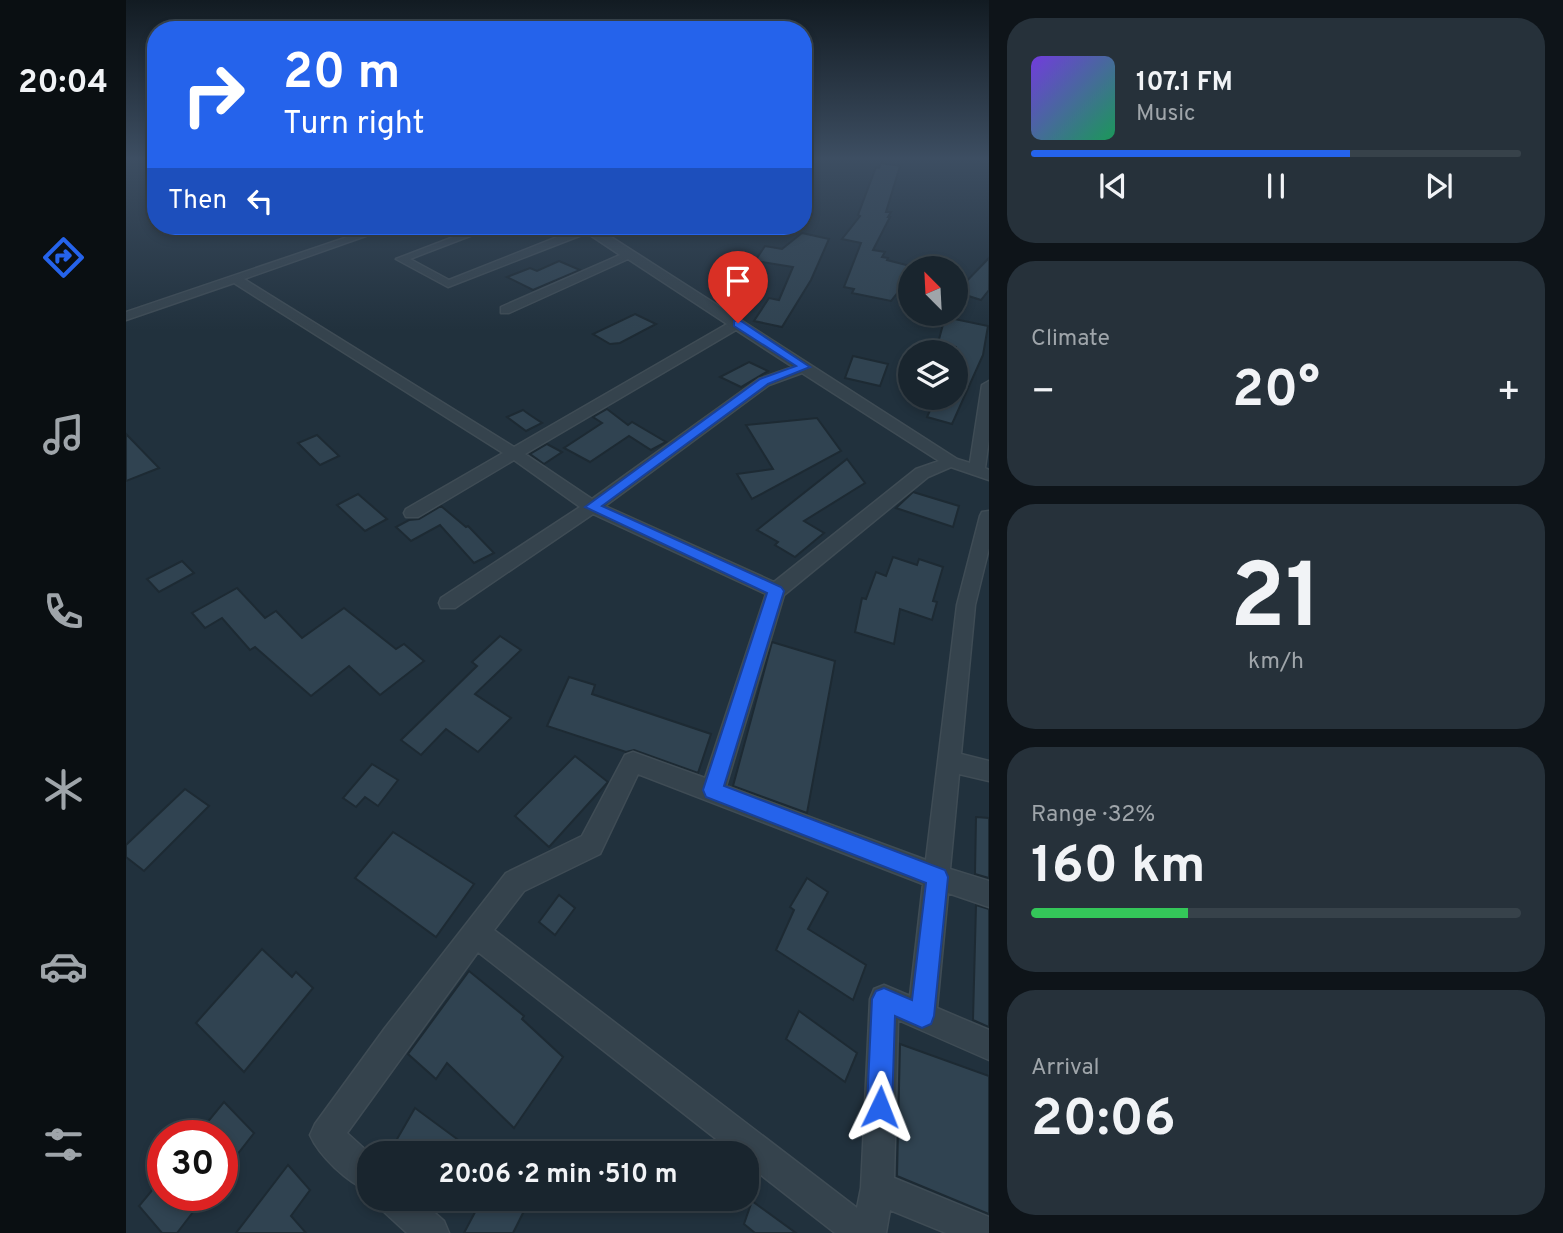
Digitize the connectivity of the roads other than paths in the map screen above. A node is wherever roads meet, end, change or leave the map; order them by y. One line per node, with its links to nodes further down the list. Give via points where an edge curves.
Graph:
1 (363, 235): 6 (street)
2 (467, 235): 3 (street, via 401,260 449,284)
3 (567, 235)
4 (599, 235): 5 (street)
5 (631, 254): 7 (street); 9 (street)
6 (235, 279): 8 (street); 13 (street)
7 (505, 310)
8 (126, 316)
9 (738, 323): 10 (street); 13 (street)
10 (805, 367): 14 (street); 16 (street, via 764,382)
11 (989, 385): 12 (street)
12 (987, 416): 15 (street)
13 (512, 452): 16 (street); 17 (street)
14 (951, 462): 15 (street); 19 (street, via 922,473)
15 (983, 473)
16 (592, 507): 19 (street); 20 (street)
17 (412, 513)
18 (989, 515): 21 (street, via 966,606)
19 (776, 591): 23 (street)
20 (448, 603)
21 (950, 761): 22 (street); 24 (street)
22 (989, 771)
23 (713, 790): 24 (street); 26 (street, via 633,762 591,845 515,882)
24 (937, 877): 25 (street); 27 (street)
25 (989, 894)
26 (476, 933): 29 (street, via 326,1135); 33 (street)
27 (922, 1016): 28 (street); 30 (street, via 884,999)
28 (989, 1045)
29 (357, 1164)
30 (877, 1188): 34 (street); 35 (street)
31 (408, 1211): 32 (street)
32 (432, 1233)
33 (862, 1233)
34 (869, 1233)
35 (987, 1233)

